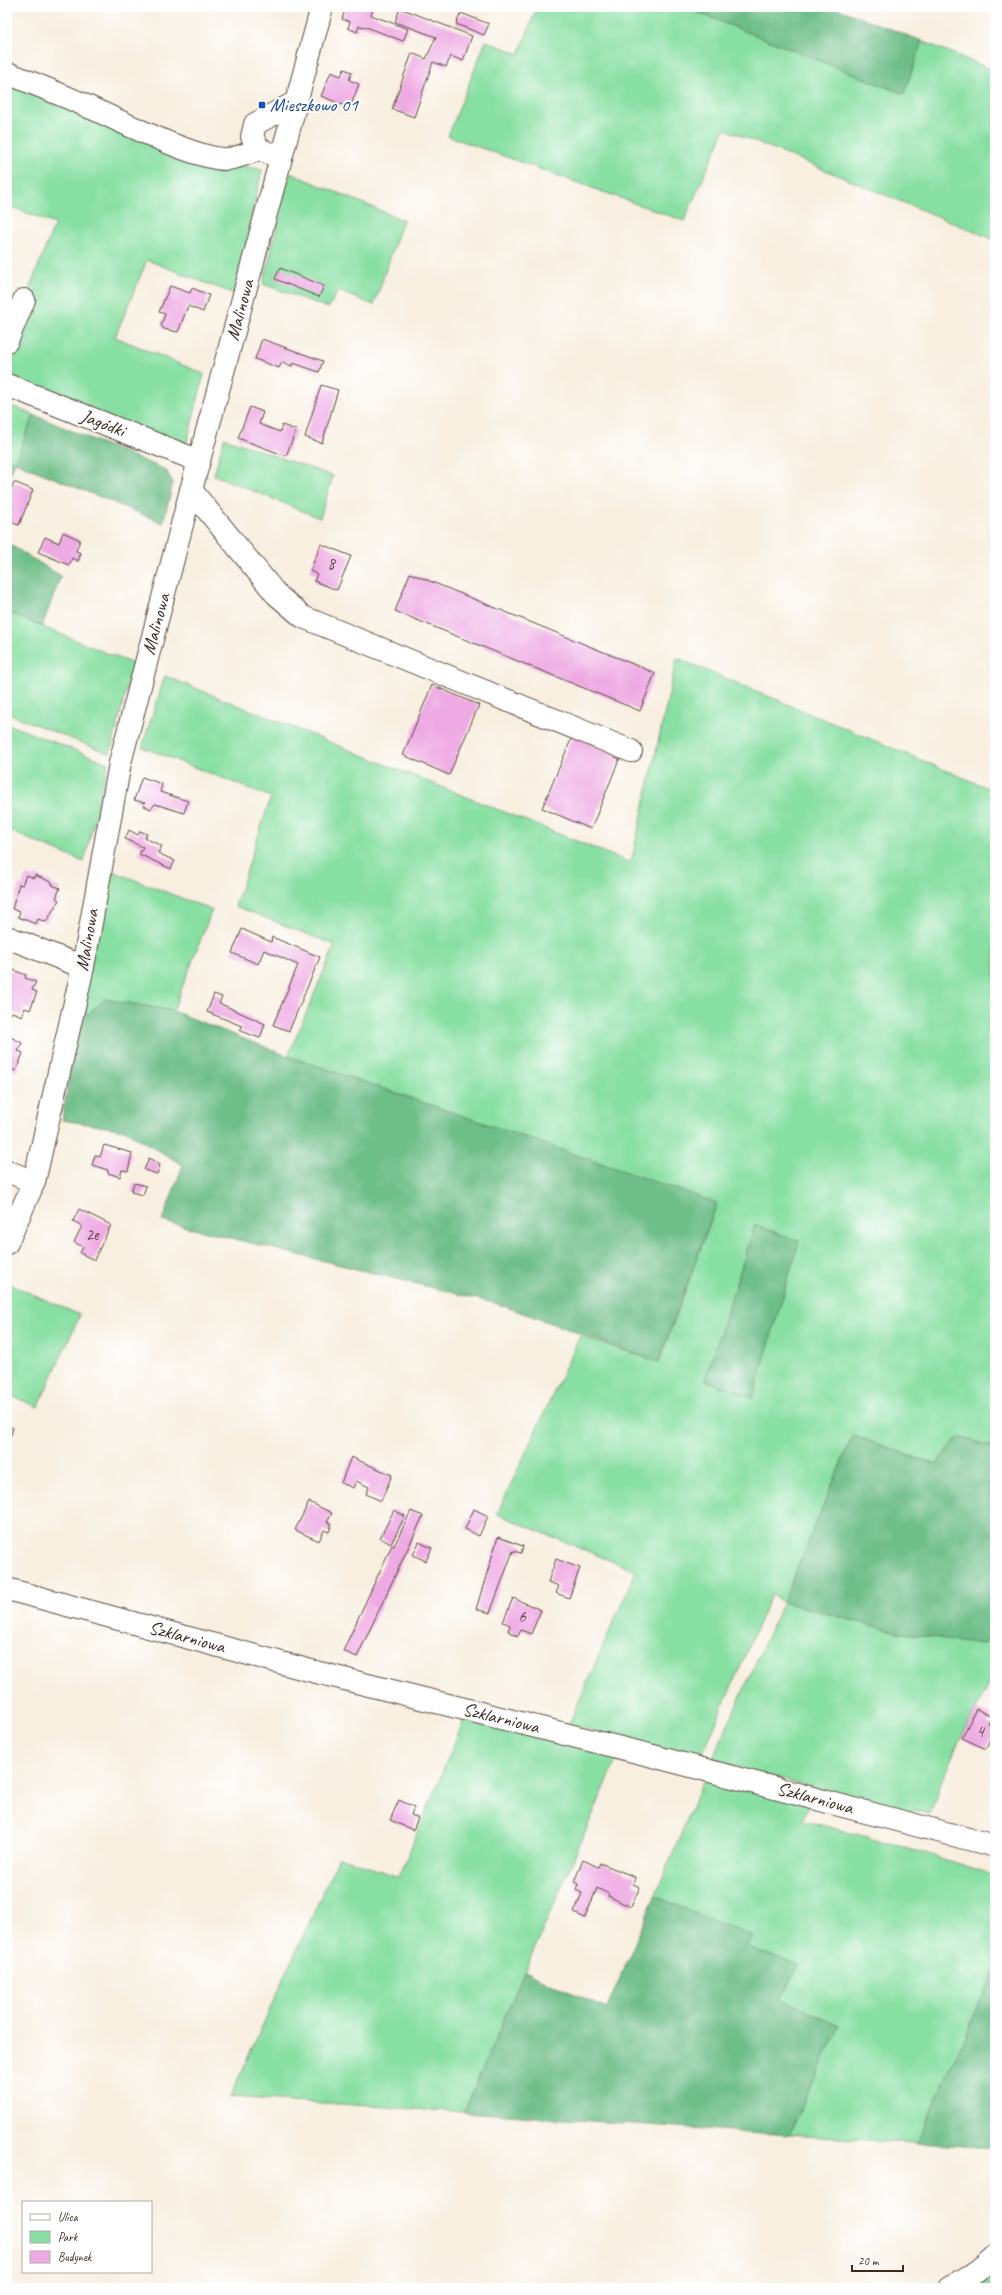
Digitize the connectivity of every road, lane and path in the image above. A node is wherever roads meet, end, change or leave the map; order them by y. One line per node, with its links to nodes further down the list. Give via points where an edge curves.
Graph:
1 (322, 7): 3 (street, Malinowa)
2 (7, 73): 4 (street, via 200,153 226,159)
3 (296, 102): 4 (street, via 255,124 252,137); 5 (street, Malinowa)
4 (259, 149): 5 (street)
5 (280, 157): 9 (street, Malinowa)
6 (24, 300): 7 (street)
7 (7, 341)
8 (7, 385): 9 (street, Jagódki)
9 (200, 461): 10 (street, Malinowa)
10 (191, 490): 11 (street, via 276,594 303,617); 13 (street, Malinowa, via 120,763)
11 (632, 751)
12 (7, 937): 13 (street)
13 (83, 967): 15 (street, Malinowa)
14 (7, 1171): 15 (street)
15 (34, 1182): 16 (street, Malinowa)
16 (7, 1243)
17 (7, 1589): 18 (street, Szklarniowa, via 316,1672 656,1757)
18 (995, 1846)
19 (995, 2256): 20 (street)
20 (952, 2288)

